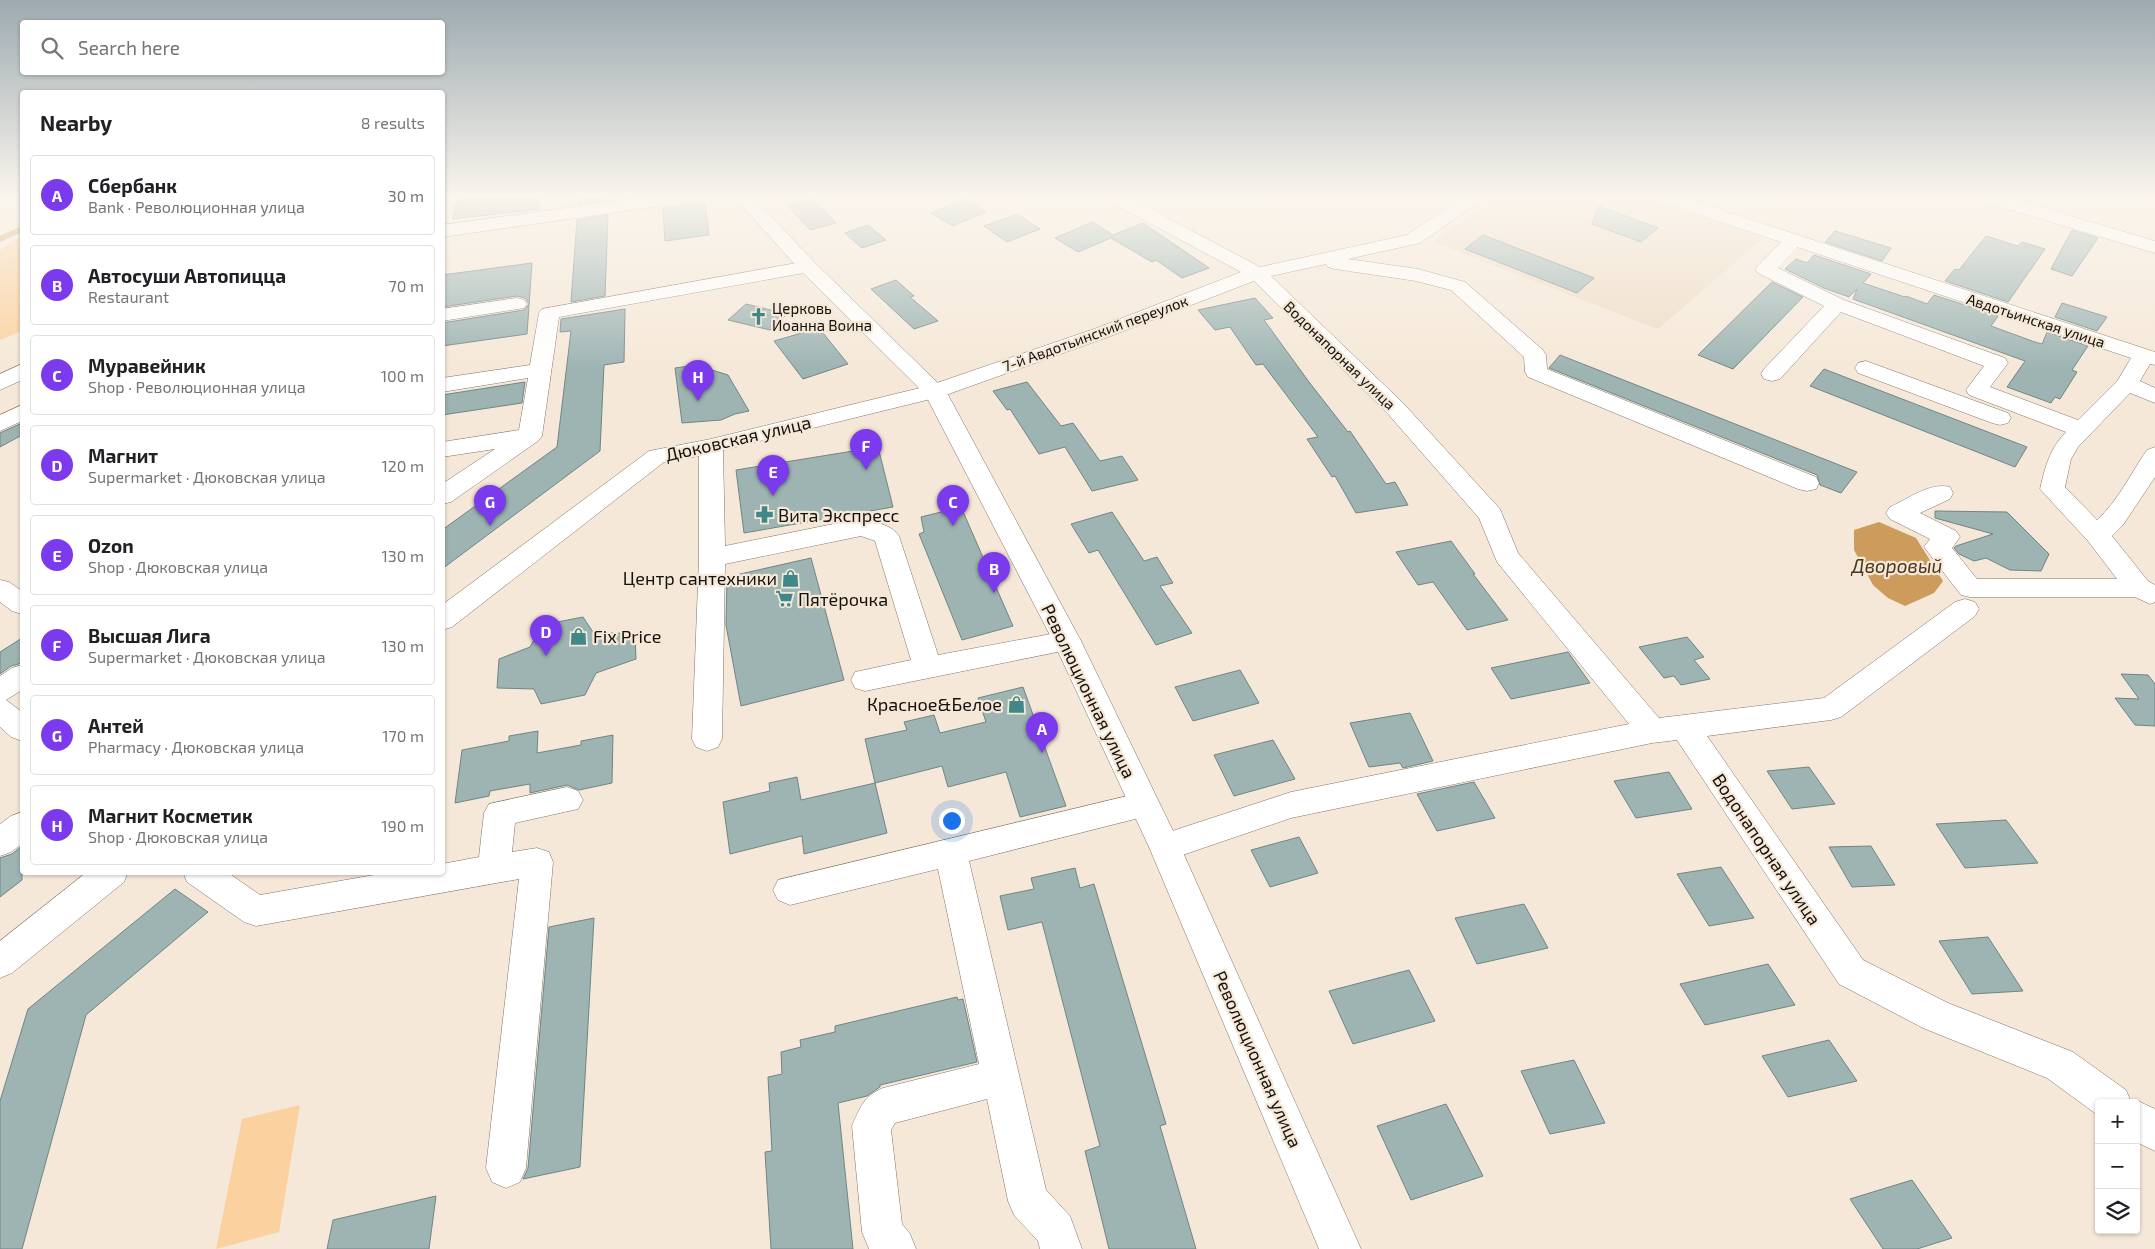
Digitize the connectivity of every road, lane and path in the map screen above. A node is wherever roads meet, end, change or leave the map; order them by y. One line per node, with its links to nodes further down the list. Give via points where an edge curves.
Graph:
1 (796, 254): 7 (street, Революционная улица)
2 (1220, 254): 8 (street, Водонапорная улица)
3 (1342, 254): 6 (street, 7-й Авдотьинский переулок)
4 (1780, 254): 10 (street, via 1765,269)
5 (1837, 254): 12 (street, Авдотьинская улица)
6 (1315, 260): 8 (street, 7-й Авдотьинский переулок); 29 (street, via 1418,274 1458,286 1535,355 1536,372)
7 (808, 267): 14 (street, via 549,313); 20 (street, Революционная улица)
8 (1257, 274): 20 (street, 7-й Авдотьинский переулок); 47 (street, Водонапорная улица, via 1396,409 1491,515 1506,556)
9 (517, 304): 11 (street)
10 (1837, 304): 16 (street); 25 (street, via 1997,363 1977,390)
11 (445, 316)
12 (2150, 357): 18 (street)
13 (1866, 368): 25 (street)
14 (540, 370): 19 (street); 24 (street)
15 (20, 372): 17 (street)
16 (1772, 374)
17 (0, 383)
18 (2127, 384): 21 (street); 25 (street)
19 (445, 385)
20 (935, 391): 26 (street, Дюковская улица); 39 (street, Революционная улица)
21 (2155, 396)
22 (20, 413): 23 (street)
23 (0, 424)
24 (530, 436): 27 (street); 31 (street)
25 (2074, 436): 32 (street, via 2059,459 2052,489)
26 (711, 446): 33 (street); 38 (street, Дюковская улица, via 657,456)
27 (445, 450)
28 (2155, 455): 32 (street, via 2114,519)
29 (1807, 483)
30 (1941, 493): 35 (street, via 1899,513 1946,537 1937,547 1970,588)
31 (445, 494)
32 (2097, 534): 35 (street)
33 (712, 558): 40 (street, via 863,527 886,536); 48 (street)
34 (0, 589): 36 (street)
35 (2147, 593)
36 (20, 603)
37 (1966, 609): 45 (street, via 1831,710)
38 (445, 618)
39 (1068, 641): 40 (street); 50 (street, Революционная улица)
40 (928, 668): 42 (street)
41 (20, 677): 43 (street)
42 (865, 680)
43 (0, 691)
44 (0, 710): 46 (street)
45 (1684, 726): 47 (street); 61 (street, Водонапорная улица, via 1851,972 1936,1016 2060,1065)
46 (20, 727)
47 (1652, 731): 53 (street, via 1291,805)
48 (707, 739)
49 (567, 800): 55 (street, via 500,814)
50 (1144, 805): 53 (street, Революционная улица); 54 (street)
51 (20, 827): 52 (street)
52 (0, 842)
53 (1165, 847): 67 (street, Революционная улица)
54 (951, 852): 58 (street); 60 (street)
55 (494, 869): 57 (street, via 256,911); 64 (street, via 537,862)
56 (108, 875): 59 (street)
57 (203, 875)
58 (790, 890)
59 (0, 962)
60 (1001, 1077): 65 (street, via 883,1107 871,1126 882,1232); 66 (street, via 1028,1201 1056,1230)
61 (2107, 1099)
62 (2140, 1122): 63 (street)
63 (2155, 1132)
64 (506, 1168)
65 (895, 1249)
66 (1061, 1249)
67 (1340, 1249)

